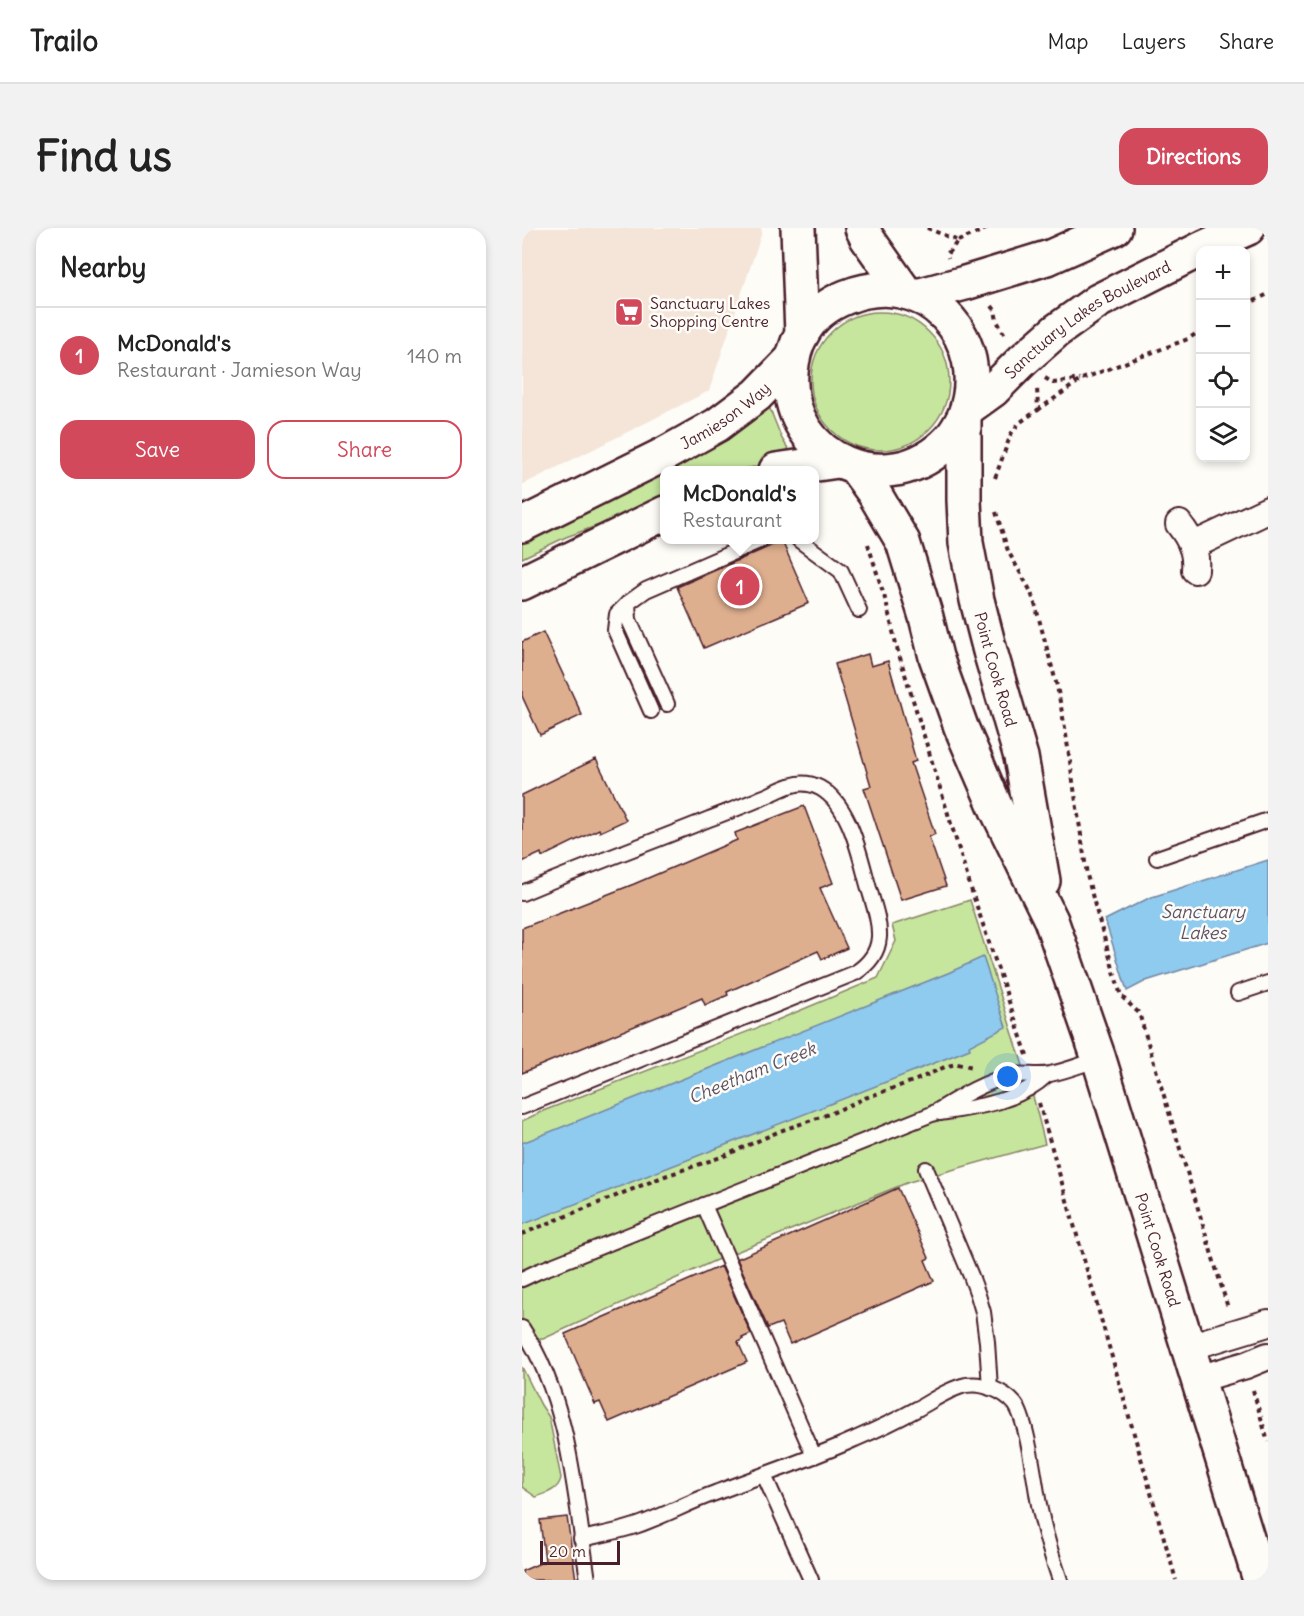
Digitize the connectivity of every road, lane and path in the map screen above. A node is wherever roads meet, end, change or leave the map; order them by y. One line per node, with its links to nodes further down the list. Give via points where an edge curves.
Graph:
1 (527, 228): 8 (path)
2 (798, 228): 15 (main road)
3 (862, 228): 11 (main road)
4 (927, 228): 9 (path)
5 (988, 228): 9 (path)
6 (1115, 228): 10 (main road, via 1050,257)
7 (1248, 228): 16 (main road, Sanctuary Lakes Boulevard, via 1098,302 1056,331)
8 (522, 231)
9 (958, 241): 10 (path, via 947,254 948,267)
10 (965, 283): 11 (main road); 16 (path, via 991,304 1011,345)
11 (911, 294): 15 (main road, via 882,288 836,301 817,315); 19 (main road, via 937,307 964,342 971,363 972,386)
12 (1268, 294): 13 (path)
13 (1250, 303)
14 (1196, 334): 17 (path)
15 (797, 346): 20 (main road, via 790,389 797,418 814,442); 27 (main road, Jamieson Way, via 757,395 717,425)
16 (1030, 367): 17 (path, via 1053,383); 18 (path); 19 (main road, Sanctuary Lakes Boulevard)
17 (1082, 379): 18 (path)
18 (1038, 410): 22 (path, via 1011,434)
19 (966, 412): 20 (main road, via 950,439 930,456 907,467 881,471); 38 (main road, Point Cook Road, via 966,543 990,651 1021,757)
20 (846, 464): 21 (main road); 38 (main road, Point Cook Road, via 874,493 903,542 961,727)
21 (819, 467)
22 (993, 481)
23 (1268, 510): 26 (street, via 1194,558 1190,540)
24 (996, 512): 54 (path, via 1008,551 1035,604 1057,686 1087,875 1121,996 1139,1013)
25 (660, 515): 30 (main road)
26 (1179, 524)
27 (522, 525)
28 (751, 544): 31 (lane, via 646,590)
29 (804, 544): 32 (lane, via 841,571)
30 (522, 583)
31 (628, 603): 33 (lane, via 629,620); 34 (lane, via 617,614 615,630)
32 (859, 610)
33 (667, 704)
34 (651, 711)
35 (1268, 820): 36 (lane)
36 (1157, 858)
37 (522, 893): 46 (lane, via 803,783 830,795 844,811 880,926 875,952 855,973)
38 (1051, 920): 43 (main road, Point Cook Road)
39 (1268, 983): 40 (lane)
40 (1238, 993)
41 (1027, 1055): 42 (path)
42 (1018, 1059)
43 (1099, 1059): 45 (lane); 55 (main road, Point Cook Road)
44 (981, 1069): 50 (path, via 947,1066)
45 (1047, 1075): 47 (lane, via 1035,1086 1001,1101); 47 (lane, via 1012,1075 965,1094)
46 (522, 1107)
47 (932, 1114): 49 (lane)
48 (926, 1169): 58 (lane, via 978,1295)
49 (704, 1205): 51 (lane); 60 (lane)
50 (522, 1234)
51 (522, 1279)
52 (1268, 1323): 54 (street)
53 (522, 1328): 62 (lane, via 543,1364 559,1412)
54 (1236, 1333): 55 (street)
55 (1189, 1347): 57 (main road, Point Cook Road)
56 (1257, 1360): 57 (street); 59 (path)
57 (1198, 1379): 66 (main road, Point Cook Road)
58 (990, 1388): 60 (lane, via 972,1384 958,1387 880,1428); 65 (lane, via 1013,1403 1020,1414 1045,1535)
59 (1268, 1442)
60 (814, 1456): 61 (lane)
61 (764, 1475): 62 (lane, via 635,1526); 64 (lane)
62 (581, 1539): 63 (lane)
63 (588, 1580)
64 (811, 1580)
65 (1060, 1580)
66 (1260, 1580)

